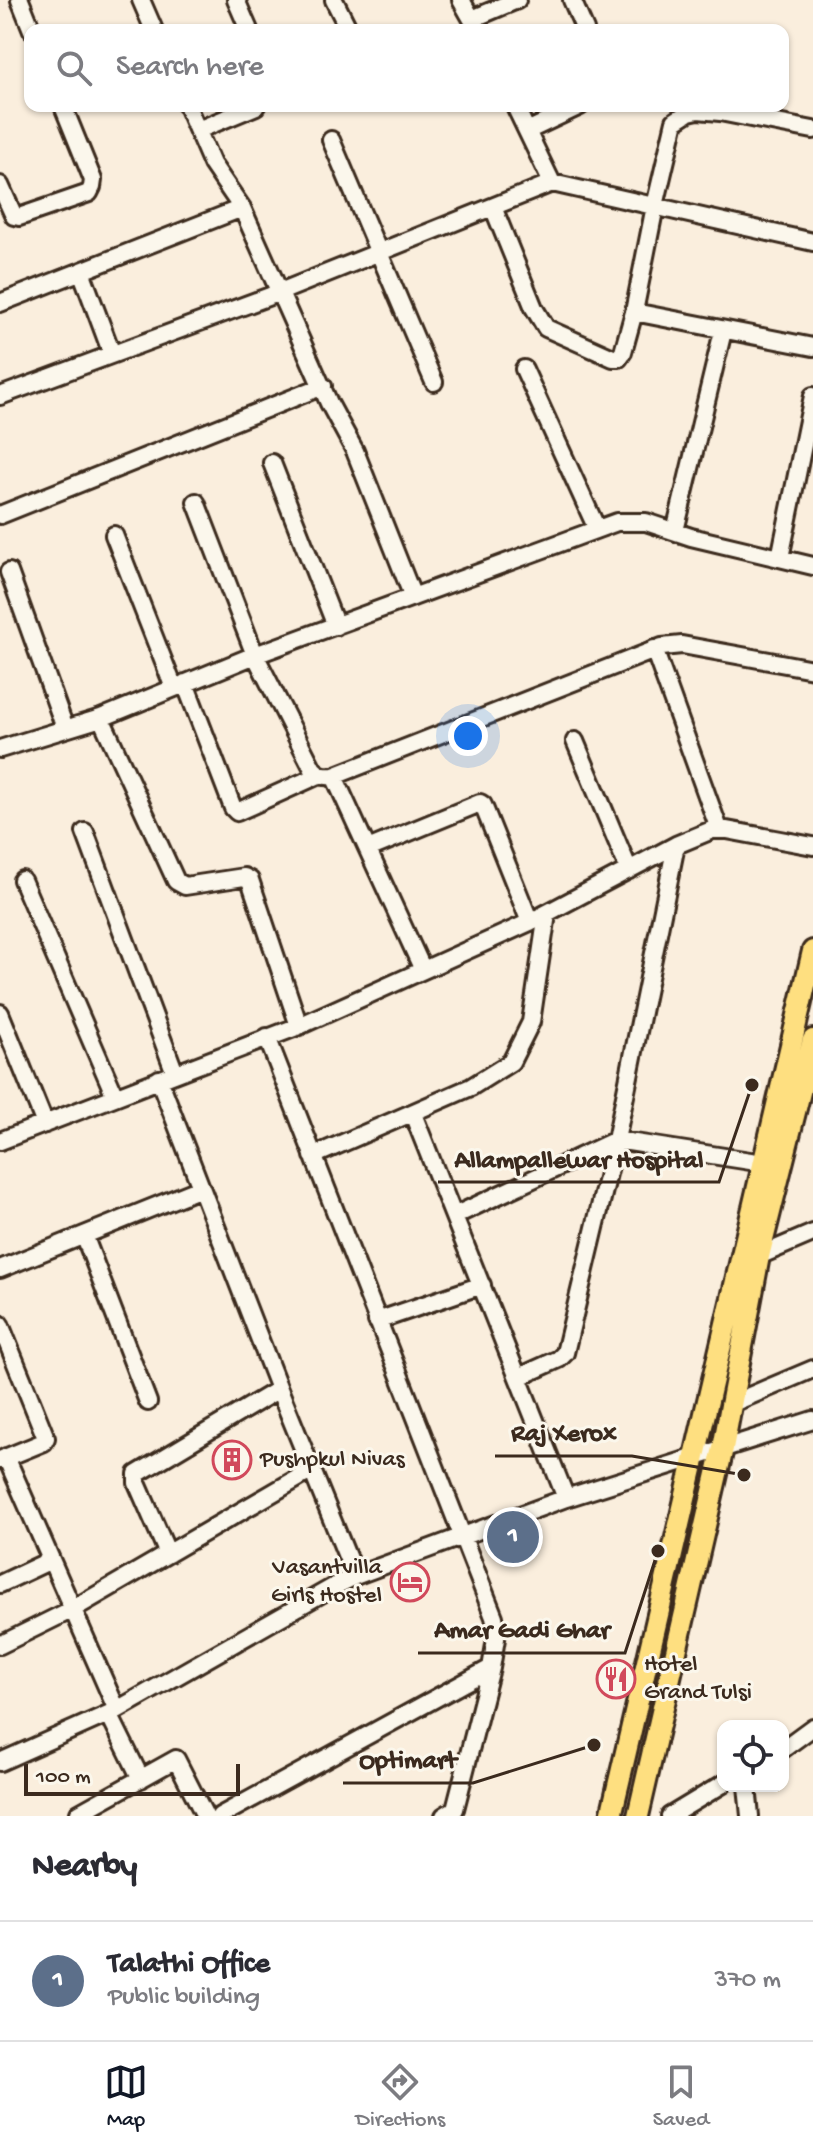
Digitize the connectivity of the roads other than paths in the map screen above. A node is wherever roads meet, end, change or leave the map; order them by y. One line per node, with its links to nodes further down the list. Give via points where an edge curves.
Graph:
1 (20, 0): 8 (street)
2 (141, 0): 9 (street)
3 (236, 0): 10 (street)
4 (334, 0): 11 (street)
5 (461, 0): 12 (street)
6 (517, 0): 13 (street)
7 (572, 0): 14 (street)
8 (30, 24)
9 (151, 24)
10 (246, 24)
11 (346, 24)
12 (474, 24)
13 (477, 24)
14 (582, 24)
15 (65, 112): 27 (street, via 93,180 89,193 19,217 10,211)
16 (190, 112): 22 (street)
17 (242, 112): 22 (street)
18 (518, 112): 24 (street)
19 (567, 112): 24 (street)
20 (689, 112): 28 (street, via 675,121)
21 (720, 112): 23 (street)
22 (198, 130): 30 (street, via 212,164)
23 (813, 130)
24 (527, 131): 26 (street)
25 (331, 140): 32 (street)
26 (552, 183): 28 (street); 29 (street)
27 (0, 185)
28 (655, 206): 31 (street); 36 (street)
29 (493, 207): 32 (street); 36 (street, via 546,328 619,358)
30 (242, 208): 33 (street); 34 (street)
31 (813, 242)
32 (380, 252): 34 (street); 41 (street)
33 (81, 271): 35 (street); 39 (street)
34 (281, 291): 39 (street); 42 (street)
35 (0, 303)
36 (634, 312): 37 (street)
37 (723, 331): 38 (street); 49 (street)
38 (813, 347)
39 (112, 354): 43 (street)
40 (524, 369): 48 (street)
41 (434, 382)
42 (323, 386): 47 (street); 54 (street)
43 (0, 396)
44 (813, 396): 51 (street)
45 (272, 463): 55 (street)
46 (196, 502): 57 (street)
47 (0, 515)
48 (597, 529): 49 (street, via 617,522 646,522); 54 (street)
49 (675, 531): 51 (street)
50 (114, 535): 59 (street)
51 (780, 558): 52 (street)
52 (813, 566)
53 (9, 572): 61 (street)
54 (413, 597): 55 (street)
55 (336, 626): 57 (street)
56 (654, 649): 58 (street, via 682,645); 64 (street); 65 (street)
57 (255, 655): 59 (street); 64 (street, via 313,769)
58 (813, 669)
59 (179, 686): 60 (street); 64 (street, via 237,812)
60 (101, 718): 61 (street); 77 (street, via 176,881 185,886 250,880)
61 (65, 728): 63 (street)
62 (575, 741): 70 (street)
63 (0, 749)
64 (327, 776): 69 (street)
65 (719, 829): 67 (street); 68 (street)
66 (85, 832): 80 (street)
67 (676, 845): 70 (street); 85 (street)
68 (813, 846)
69 (368, 849): 73 (street, via 480,803); 75 (street)
70 (629, 870): 72 (street)
71 (22, 880): 82 (street)
72 (547, 914): 73 (street); 83 (street, via 531,1022 511,1062)
73 (530, 922): 75 (street)
74 (813, 951): 88 (main road)
75 (423, 970): 77 (street)
76 (0, 1013): 84 (street)
77 (299, 1026): 78 (street)
78 (267, 1037): 80 (street); 87 (street)
79 (813, 1040): 93 (main road)
80 (175, 1073): 81 (street)
81 (159, 1079): 82 (street); 89 (street)
82 (115, 1096): 84 (street)
83 (413, 1114): 87 (street); 90 (street)
84 (45, 1124): 86 (street)
85 (616, 1140): 88 (street); 90 (street); 101 (street, via 565,1353)
86 (0, 1141)
87 (313, 1156): 97 (street)
88 (763, 1163): 94 (main road)
89 (201, 1188): 92 (street); 102 (street)
90 (454, 1216): 96 (street)
91 (813, 1233): 93 (street)
92 (84, 1235): 95 (street); 103 (street)
93 (759, 1256): 94 (street); 104 (main road)
94 (739, 1263): 107 (main road)
95 (0, 1269)
96 (482, 1285): 97 (street); 101 (street)
97 (377, 1321): 111 (street)
98 (0, 1324): 99 (street)
99 (3, 1342): 108 (street, via 46,1438)
100 (813, 1369): 104 (street)
101 (519, 1377): 110 (street)
102 (279, 1389): 109 (street); 112 (street, via 137,1474)
103 (148, 1402)
104 (733, 1403): 106 (main road)
105 (813, 1420): 106 (street)
106 (723, 1448): 107 (street); 131 (main road)
107 (697, 1456): 110 (street); 130 (main road)
108 (3, 1458): 113 (street)
109 (312, 1470): 112 (street); 114 (street)
110 (566, 1498): 111 (street)
111 (462, 1538): 114 (street); 118 (street, via 494,1617)
112 (168, 1554): 116 (street)
113 (51, 1560): 115 (street); 116 (street)
114 (355, 1576): 119 (street)
115 (0, 1584)
116 (73, 1609): 117 (street); 119 (street)
117 (0, 1645)
118 (491, 1668): 128 (street); 129 (street, via 455,1809)
119 (113, 1712): 122 (street); 123 (street)
120 (813, 1727): 121 (street)
121 (789, 1745)
122 (0, 1762)
123 (141, 1779): 126 (street); 127 (street, via 176,1759)
124 (717, 1788): 132 (street)
125 (748, 1792): 133 (street)
126 (77, 1815)
127 (205, 1816)
128 (220, 1816)
129 (444, 1816)
130 (611, 1816)
131 (638, 1816)
132 (670, 1816)
133 (750, 1816)

